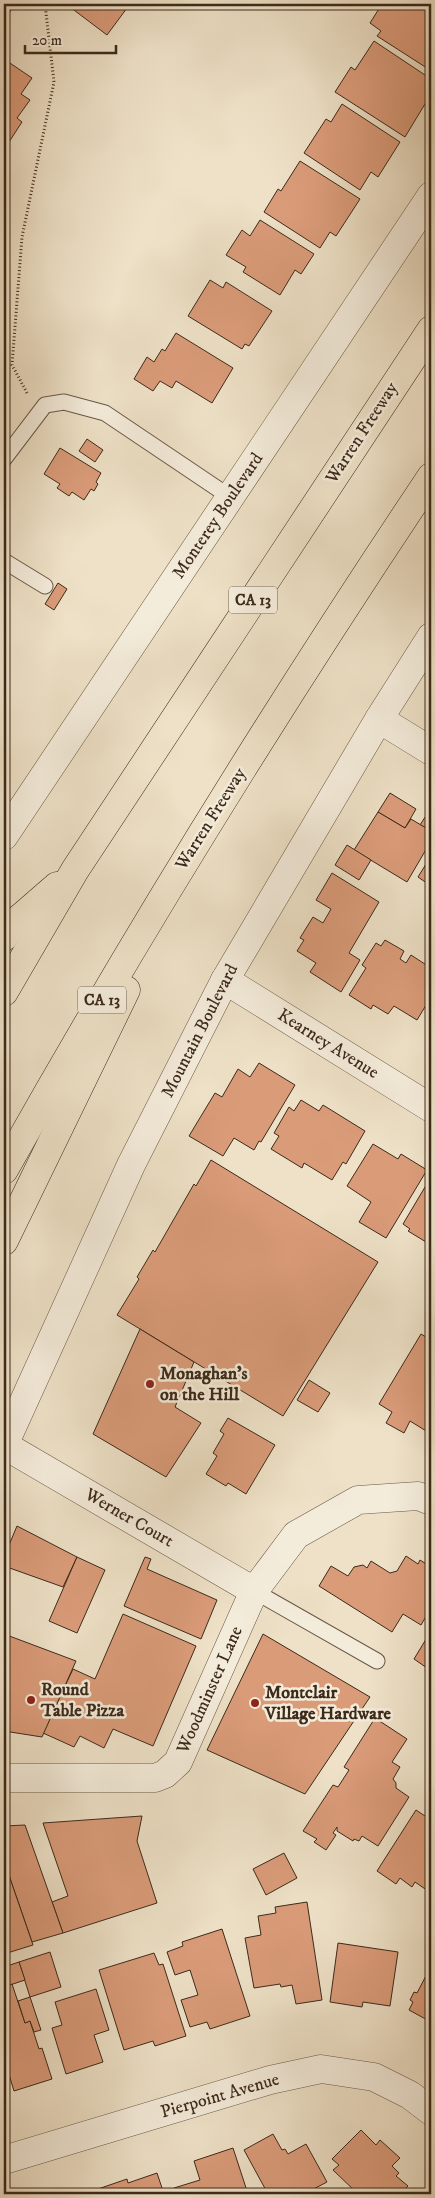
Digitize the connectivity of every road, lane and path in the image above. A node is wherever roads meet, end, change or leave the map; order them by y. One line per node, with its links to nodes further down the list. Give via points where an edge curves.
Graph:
1 (45, 4): 4 (path, via 54,82 22,237 12,365)
2 (431, 196): 7 (street, Monterey Boulevard)
3 (431, 330): 15 (highway, Warren Freeway / CA 13)
4 (38, 413): 5 (lane); 7 (lane, via 45,405 64,402 105,413)
5 (4, 460)
6 (431, 477): 13 (highway, Warren Freeway / CA 13, via 340,613)
7 (230, 497): 14 (street, Monterey Boulevard)
8 (4, 560): 9 (lane)
9 (45, 586)
10 (431, 637): 11 (street, Mountain Boulevard)
11 (379, 719): 12 (street); 17 (street, Mountain Boulevard)
12 (431, 751)
13 (202, 832): 20 (highway, Warren Freeway / CA 13); 21 (highway)
14 (4, 836)
15 (75, 870): 16 (highway, via 11,926); 18 (highway, Warren Freeway / CA 13)
16 (4, 937)
17 (225, 980): 19 (street, Kearney Avenue); 22 (street, Mountain Boulevard, via 131,1165)
18 (4, 992)
19 (431, 1108)
20 (4, 1170)
21 (4, 1241)
22 (4, 1445): 24 (street, Werner Court)
23 (431, 1501): 24 (street, Woodminster Lane, via 418,1496 358,1500 296,1535)
24 (254, 1591): 25 (lane); 26 (street, Woodminster Lane, via 178,1762 165,1774 156,1778)
25 (377, 1660)
26 (4, 1778)
27 (431, 2111): 28 (street, Pierpoint Avenue, via 410,2095 374,2077 321,2069 270,2080)
28 (4, 2160)

